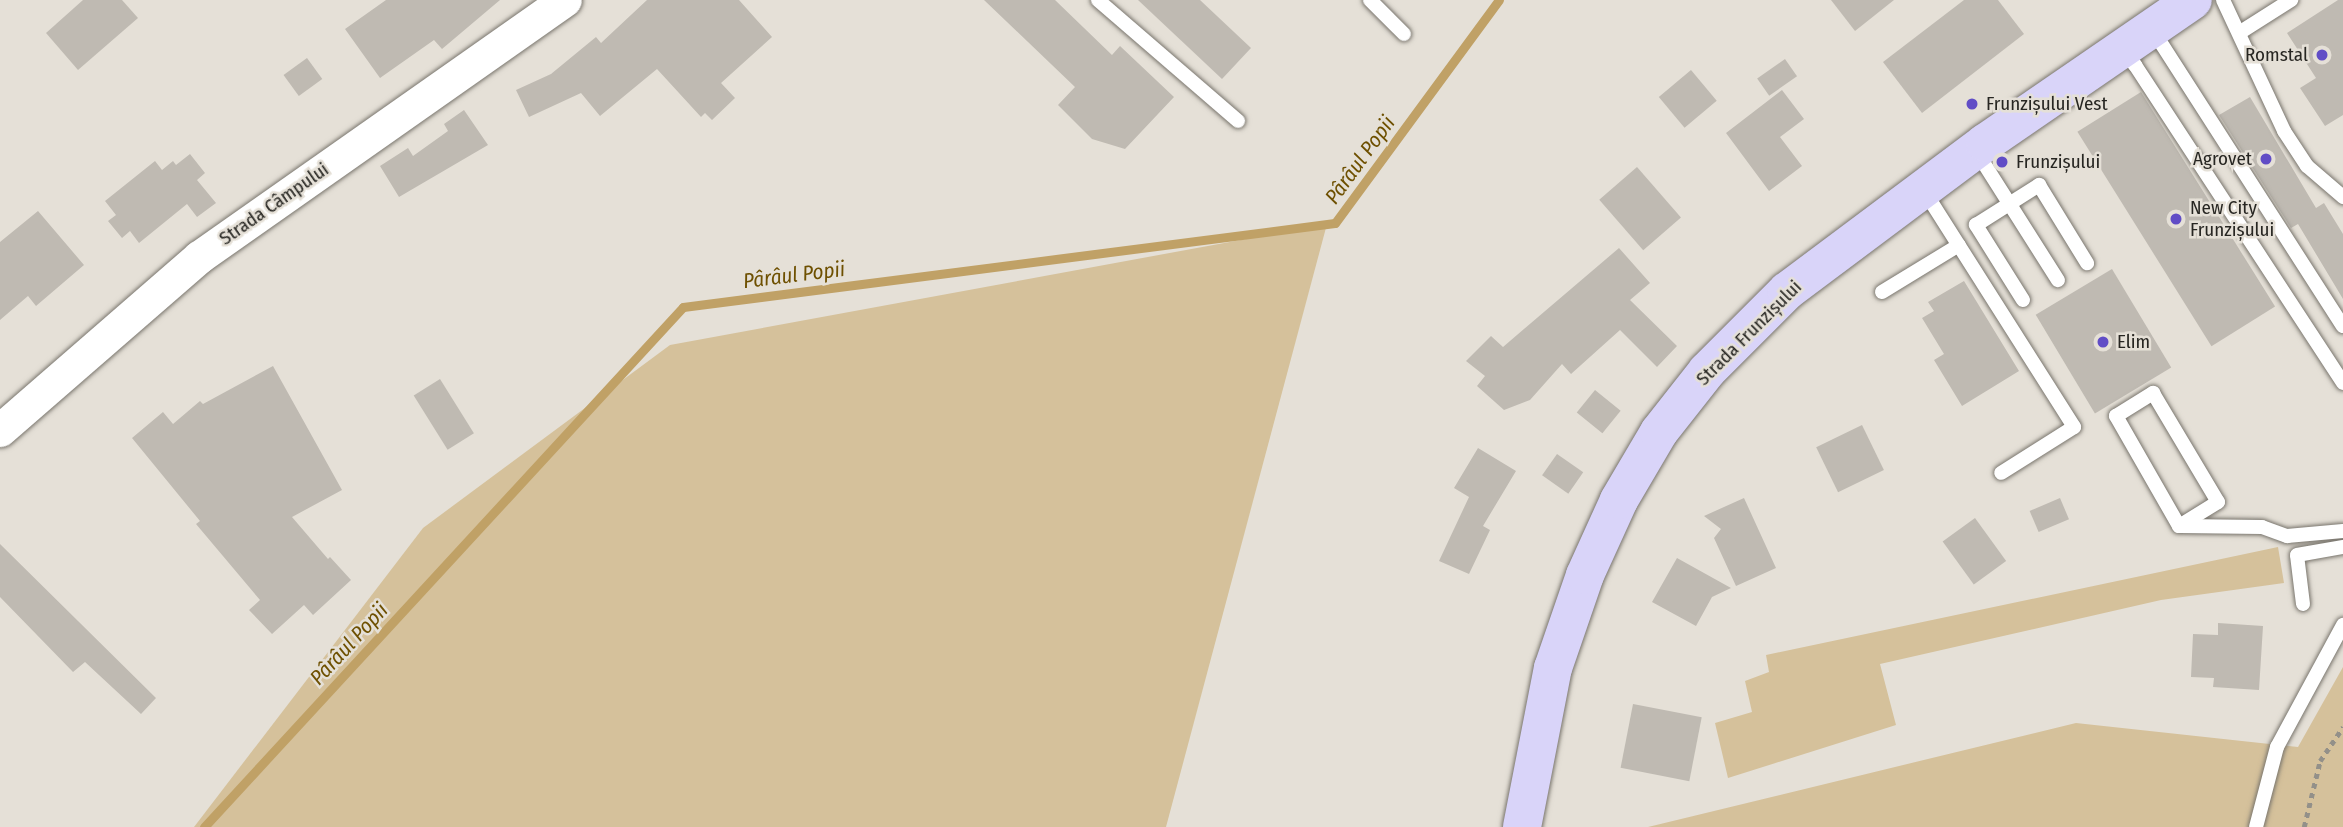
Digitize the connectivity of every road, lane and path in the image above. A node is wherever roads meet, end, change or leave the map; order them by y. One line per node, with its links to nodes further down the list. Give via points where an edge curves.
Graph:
1 (565, 0): 23 (street, Strada Câmpului, via 199,257)
2 (1098, 0): 11 (lane)
3 (1370, 0): 9 (lane)
4 (2193, 0): 7 (main road, Strada Frunzișului)
5 (2223, 0): 8 (lane)
6 (2291, 0): 8 (lane)
7 (2151, 28): 10 (main road, Strada Frunzișului); 21 (lane)
8 (2239, 33): 14 (lane, via 2284,131 2306,166)
9 (1405, 34)
10 (2120, 49): 12 (main road, Strada Frunzișului); 22 (lane, via 2135,65)
11 (1238, 121)
12 (1976, 150): 13 (main road, Strada Frunzișului); 15 (lane)
13 (1923, 188): 16 (lane); 31 (main road, Strada Frunzișului, via 1787,291 1707,371 1659,432 1619,499 1569,615 1553,668)
14 (2342, 195)
15 (2009, 204): 17 (lane, via 2039,185); 18 (lane); 20 (lane, via 1976,225)
16 (1959, 245): 19 (lane); 24 (lane, via 2074,427)
17 (2087, 263)
18 (2058, 280)
19 (1882, 292)
20 (2023, 300)
21 (2343, 326)
22 (2343, 383)
23 (0, 430)
24 (2001, 472)
25 (2179, 526): 25 (lane, via 2116,416 2153,393 2218,502); 26 (lane, via 2262,527 2287,536)
26 (2343, 531)
27 (2343, 547): 28 (lane, via 2297,555)
28 (2303, 604)
29 (2343, 625): 32 (lane, via 2277,747)
30 (2343, 727): 33 (path, via 2320,761)
31 (1522, 827)
32 (2256, 827)
33 (2304, 827)

